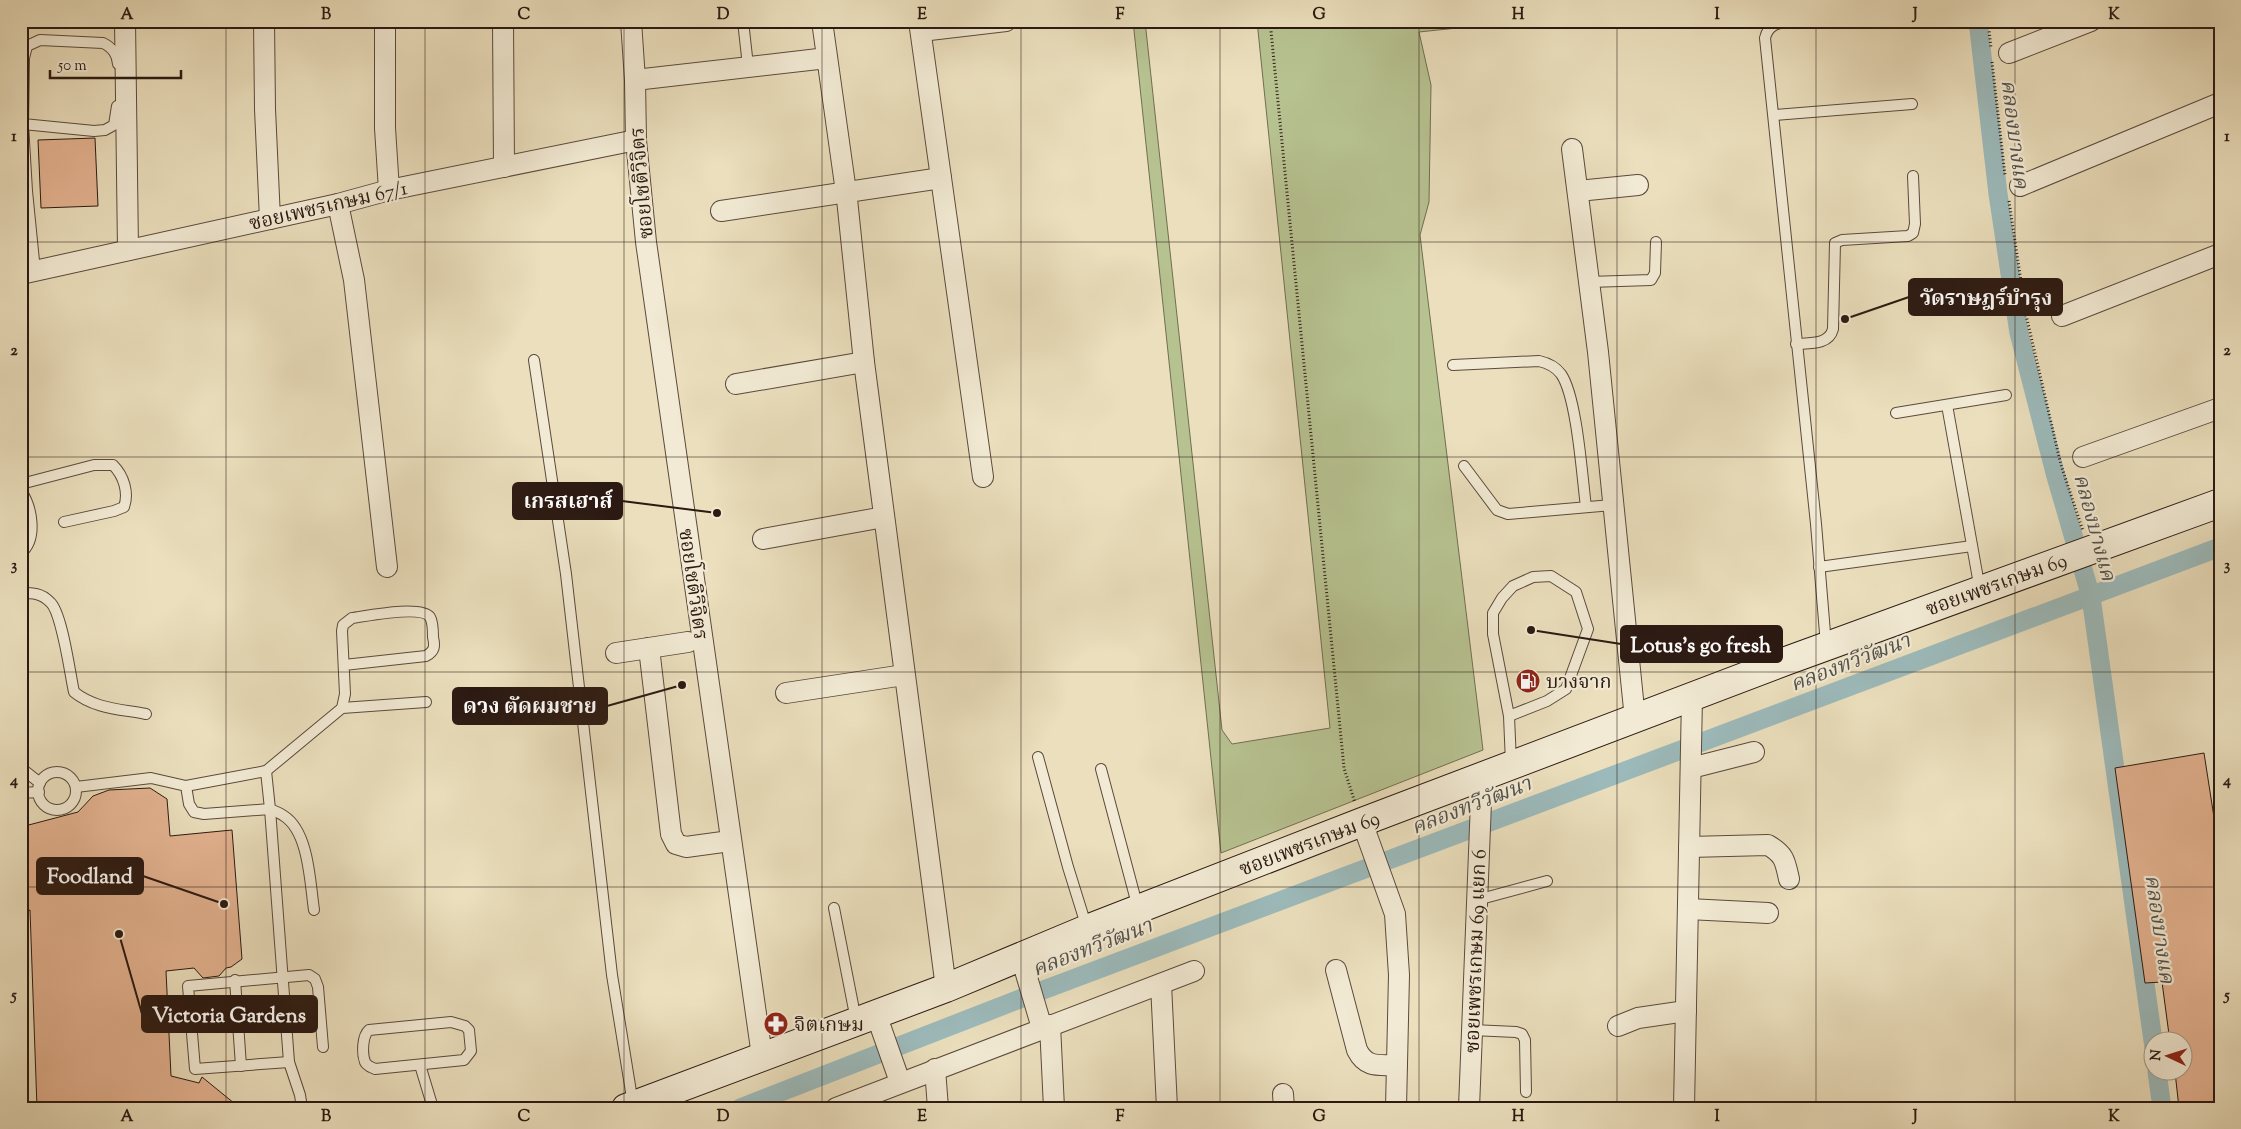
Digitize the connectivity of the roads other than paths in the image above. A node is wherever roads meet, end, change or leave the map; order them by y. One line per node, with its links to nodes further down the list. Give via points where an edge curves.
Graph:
1 (125, 21): 34 (street)
2 (264, 21): 32 (street)
3 (384, 21): 27 (street)
4 (503, 21): 22 (street)
5 (631, 21): 15 (street, ซอยโชติวิจิตร)
6 (743, 21): 14 (lane)
7 (822, 21): 13 (street)
8 (1006, 21): 11 (street)
9 (1797, 21): 18 (lane, via 1774,24 1767,30 1765,38)
10 (2091, 21): 12 (street)
11 (920, 26): 24 (street)
12 (1997, 54)
13 (827, 58): 14 (street); 29 (street)
14 (748, 66): 15 (street)
15 (635, 80): 20 (street, ซอยโชติวิจิตร)
16 (2220, 103): 26 (street)
17 (1912, 104): 18 (lane)
18 (1774, 115): 39 (lane)
19 (23, 124): 19 (lane, via 27,46 40,40 103,43 112,48 119,68 114,124 105,130 94,131); 36 (lane)
20 (636, 140): 22 (street, ซอยเพชรเกษม 67/1); 92 (street, ซอยโชติวิจิตร, via 646,242)
21 (1572, 149): 28 (street)
22 (504, 167): 27 (street, ซอยเพชรเกษม 67/1)
23 (1913, 176): 39 (lane, via 1913,233 1842,240 1835,244 1831,336 1825,341)
24 (941, 178): 29 (street); 50 (street)
25 (1638, 185): 28 (street)
26 (2011, 188)
27 (389, 190): 30 (street, ซอยเพชรเกษม 67/1)
28 (1578, 191): 37 (street)
29 (846, 193): 31 (street); 41 (street)
30 (338, 204): 32 (street, ซอยเพชรเกษม 67/1); 61 (street, via 354,280)
31 (721, 211)
32 (270, 219): 34 (street, ซอยเพชรเกษม 67/1)
33 (1656, 242): 37 (lane, via 1655,272 1651,280)
34 (128, 250): 36 (street, ซอยเพชรเกษม 67/1)
35 (2220, 254): 38 (street)
36 (28, 272)
37 (1589, 282): 54 (street)
38 (2062, 316)
39 (1796, 344): 62 (lane)
40 (534, 360): 124 (lane, via 566,574)
41 (864, 362): 43 (street); 56 (street)
42 (1453, 365): 55 (lane, via 1539,361 1551,364 1562,374 1572,402)
43 (736, 384)
44 (2006, 395): 45 (lane)
45 (1947, 405): 47 (lane); 59 (lane)
46 (2220, 408): 48 (street)
47 (1896, 414)
48 (2083, 457)
49 (1464, 466): 55 (lane, via 1497,510 1508,514)
50 (983, 477)
51 (21, 484): 57 (lane, via 94,465 113,465 120,472 127,498 124,507)
52 (21, 491): 60 (lane, via 32,531 31,543)
53 (2220, 503): 63 (main road, ซอยเพชรเกษม 69, via 2102,535 2042,568)
54 (1612, 505): 55 (lane); 77 (street)
55 (1586, 507)
56 (884, 517): 58 (street); 70 (street)
57 (64, 522)
58 (764, 538)
59 (1972, 546): 62 (lane); 63 (lane)
60 (21, 552)
61 (387, 567)
62 (1819, 567): 66 (lane)
63 (1980, 590): 66 (main road, ซอยเพชรเกษม 69)
64 (21, 593): 75 (lane, via 38,593 52,603 59,617 74,692 85,701 101,707)
65 (688, 642): 67 (street)
66 (1826, 646): 73 (main road, ซอยเพชรเกษม 69)
67 (649, 648): 68 (street); 92 (street, via 671,834 676,844 686,847)
68 (616, 653)
69 (344, 665): 69 (lane, via 342,631 352,618 416,611 431,618 435,647 432,653); 74 (lane)
70 (904, 675): 71 (street); 109 (street)
71 (786, 693)
72 (426, 702): 74 (lane)
73 (1692, 707): 77 (main road, ซอยเพชรเกษม 69); 81 (street)
74 (342, 708): 84 (lane)
75 (146, 714)
76 (1509, 716): 76 (lane, via 1566,689 1588,629 1576,592 1551,576 1533,577 1513,586 1494,613 1493,634); 80 (lane)
77 (1635, 719): 80 (main road, ซอยเพชรเกษม 69)
78 (1754, 752): 81 (street)
79 (1038, 757): 102 (lane)
80 (1511, 765): 85 (main road, ซอยเพชรเกษม 69)
81 (1691, 766): 93 (street)
82 (21, 768): 88 (lane)
83 (1101, 769): 98 (lane)
84 (266, 771): 86 (lane); 90 (lane)
85 (1482, 785): 91 (main road, ซอยเพชรเกษม 69); 96 (street, ซอยเพชรเกษม 69 แยก 6)
86 (186, 786): 87 (lane, via 151,778); 90 (lane, via 194,812)
87 (76, 787): 88 (lane, via 70,777 60,772 49,774); 88 (lane, via 74,800 59,811 46,807)
88 (39, 788): 89 (lane)
89 (21, 793)
90 (270, 810): 100 (lane, via 284,816 296,829 304,848); 106 (lane)
91 (1365, 831): 98 (main road, ซอยเพชรเกษม 69); 120 (street, via 1396,914 1399,960)
92 (730, 841): 116 (street, ซอยโชติวิจิตร)
93 (1689, 847): 94 (street, via 1768,845 1785,859); 99 (street)
94 (1789, 879)
95 (1547, 881): 96 (lane)
96 (1477, 900): 114 (street, ซอยเพชรเกษม 69 แยก 6)
97 (834, 908): 111 (lane)
98 (1138, 909): 102 (main road, ซอยเพชรเกษม 69)
99 (1688, 909): 101 (street); 110 (street)
100 (314, 910)
101 (1768, 913)
102 (1088, 929): 103 (main road, ซอยเพชรเกษม 69)
103 (1023, 964): 109 (main road, ซอยเพชรเกษม 69); 112 (street)
104 (1336, 970): 120 (street, via 1362,1059 1370,1064)
105 (1194, 971): 108 (street)
106 (283, 978): 107 (lane); 115 (lane, via 309,975 315,979); 117 (lane)
107 (235, 980): 119 (lane); 119 (lane, via 188,986 195,1069)
108 (1161, 984): 112 (street); 130 (street)
109 (946, 988): 111 (main road, ซอยเพชรเกษม 69)
110 (1686, 1011): 113 (street, via 1638,1018); 133 (street)
111 (871, 1021): 116 (main road, ซอยเพชรเกษม 69); 122 (street, via 894,1061)
112 (1043, 1022): 121 (street); 129 (street)
113 (1618, 1026)
114 (1472, 1030): 123 (lane, via 1522,1034 1525,1040); 132 (street, ซอยเพชรเกษม 69 แยก 6)
115 (323, 1047)
116 (762, 1056): 124 (main road, ซอยเพชรเกษม 69)
117 (289, 1062): 119 (lane); 125 (lane)
118 (420, 1065): 118 (lane, via 464,1060 471,1051 469,1030 451,1022 369,1030 366,1033 365,1061 369,1066 375,1069); 126 (lane)
119 (241, 1066)
120 (1397, 1066): 131 (street)
121 (935, 1068): 122 (street); 128 (street)
122 (900, 1082): 127 (street)
123 (1526, 1092)
124 (629, 1106)
125 (302, 1108)
126 (433, 1108)
127 (836, 1108)
128 (938, 1108)
129 (1054, 1108)
130 (1167, 1108)
131 (1396, 1108)
132 (1469, 1108)
133 (1684, 1108)

